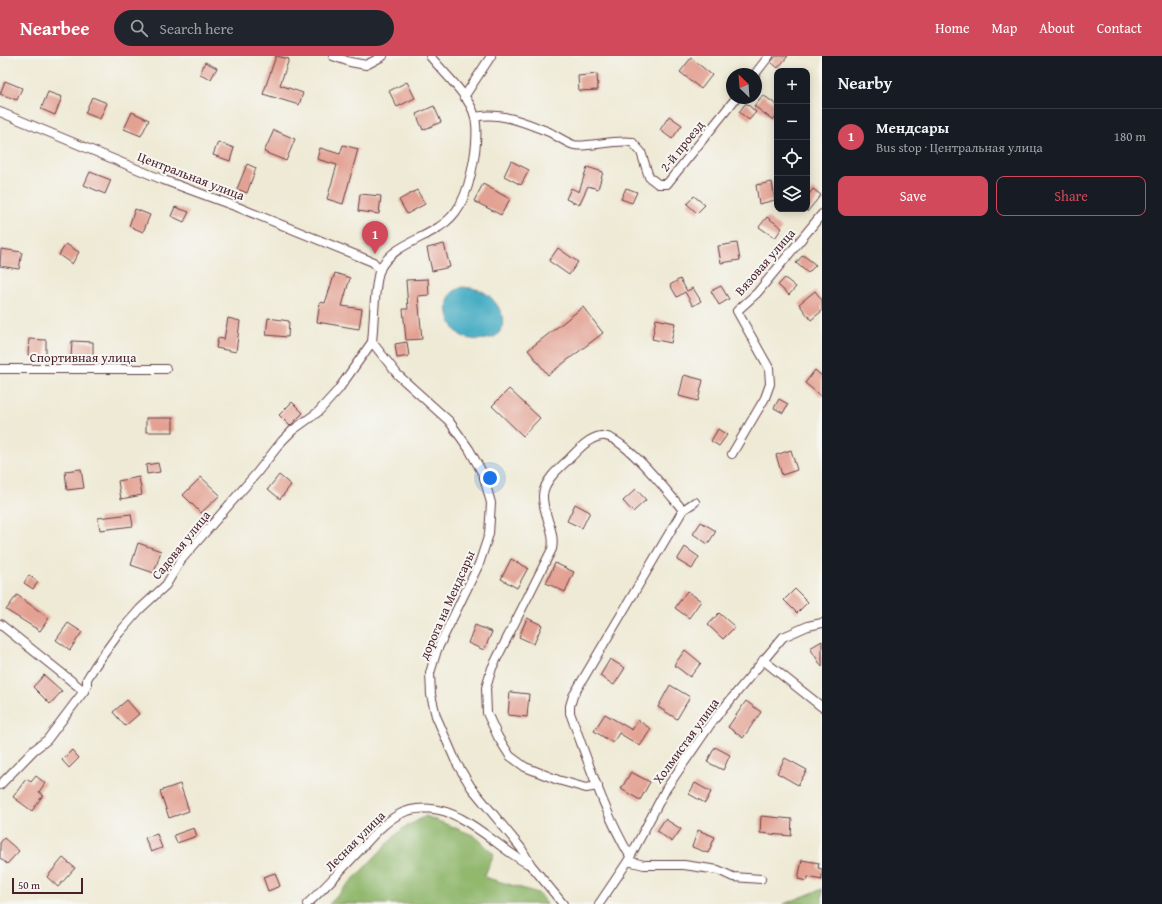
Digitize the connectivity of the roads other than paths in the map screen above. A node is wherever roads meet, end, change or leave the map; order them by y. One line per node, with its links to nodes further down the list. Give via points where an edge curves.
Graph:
1 (333, 56): 2 (street, via 366,65)
2 (383, 56)
3 (430, 56): 7 (street)
4 (491, 56): 7 (street)
5 (769, 56): 6 (street)
6 (760, 68)
7 (464, 97): 10 (street)
8 (731, 104): 10 (street, 2-й проезд, via 667,184 658,184 649,177 641,152 632,142 621,140 575,146 549,132 500,116 487,114)
9 (0, 112): 12 (street, Центральная улица, via 161,179 373,262)
10 (475, 117): 12 (street, via 475,146 466,190 459,206 446,222 389,257)
11 (822, 214): 16 (street, Вязовая улица, via 757,293 736,311 769,368 770,384 765,398)
12 (380, 270): 13 (street)
13 (372, 342): 22 (street, Садовая улица, via 338,390 318,412 282,441 181,560 166,585 118,632 95,666); 27 (street, дорога на Мендсары, via 387,364 449,421 483,474 491,503 489,534 479,564 437,650 430,673 430,696 456,762 471,787 521,848)
14 (0, 369): 15 (street, Спортивная улица)
15 (166, 369)
16 (732, 454)
17 (695, 502): 18 (street)
18 (683, 510): 25 (street, via 573,696 570,713); 25 (street, via 652,472 620,443 602,436 593,438 581,446 556,472 543,496 552,530 552,549 492,668 486,688 487,713 510,756 525,767 586,788)
19 (0, 624): 22 (street)
20 (822, 624): 21 (street, Холмистая улица, via 808,626 783,637)
21 (763, 660): 23 (street); 26 (street, Холмистая улица, via 712,722 666,789)
22 (84, 691): 24 (street, Садовая улица, via 47,740)
23 (822, 707)
24 (0, 785)
25 (598, 786): 26 (street)
26 (629, 858): 28 (street, via 644,865 684,865 718,870 733,877); 31 (street, Холмистая улица)
27 (531, 865): 29 (street, Лесная улица, via 515,857 459,818 438,809 418,808 399,814 380,828); 30 (street, дорога на Мендсары)
28 (761, 879)
29 (307, 904)
30 (563, 904)
31 (599, 904)

